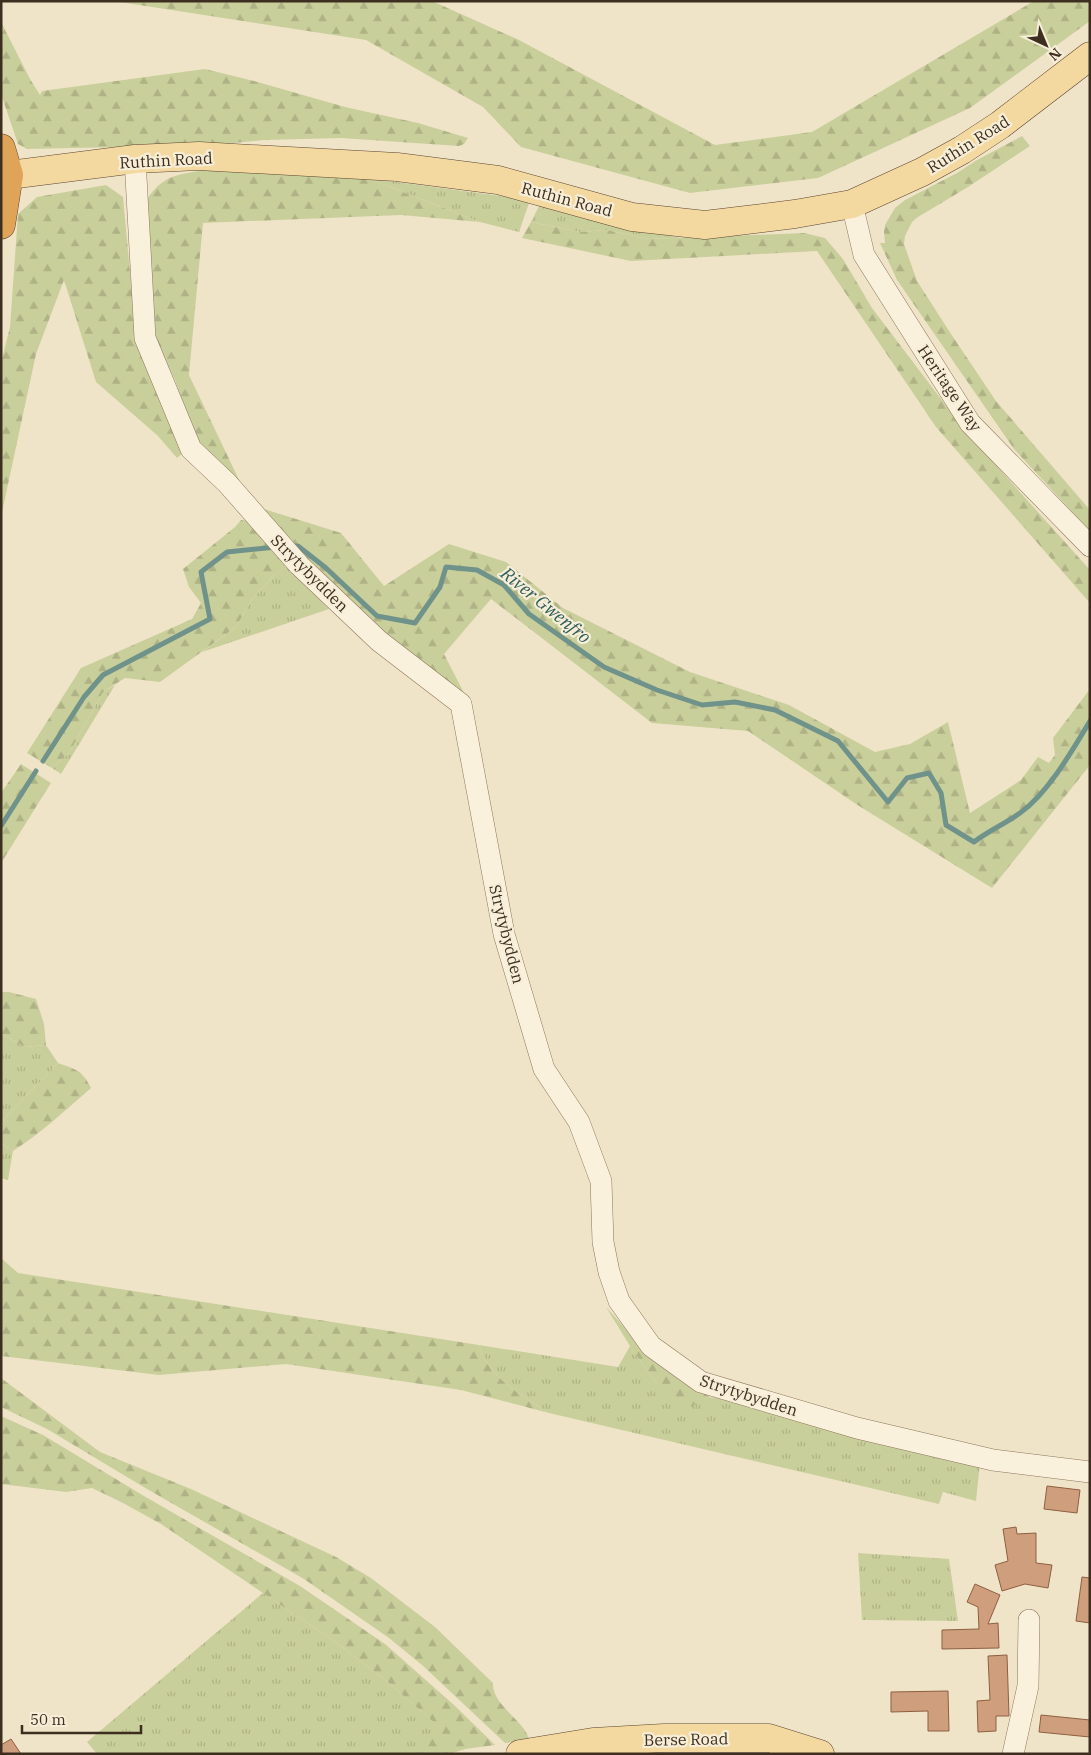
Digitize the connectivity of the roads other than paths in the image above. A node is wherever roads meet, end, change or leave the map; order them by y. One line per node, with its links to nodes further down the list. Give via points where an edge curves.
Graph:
1 (1090, 56): 5 (main road, Ruthin Road, via 962,150)
2 (1, 148): 4 (highway)
3 (135, 159): 4 (main road, Ruthin Road); 5 (main road, Ruthin Road, via 199,156 397,167 498,180 632,217 705,225); 8 (street, Strytybydden, via 145,338 191,449 227,483 299,565 379,641 461,704 504,934 544,1069 579,1122 601,1181 603,1242 619,1301 651,1346 701,1382 847,1426 993,1460)
4 (5, 175): 6 (highway)
5 (852, 204): 7 (street, Heritage Way, via 864,256 970,423)
6 (1, 225)
7 (1090, 546)
8 (1090, 1472)
9 (1029, 1620): 12 (street, via 1028,1686)
10 (528, 1752): 11 (main road, Berse Road, via 593,1742 769,1738)
11 (820, 1754)
12 (1013, 1754)

